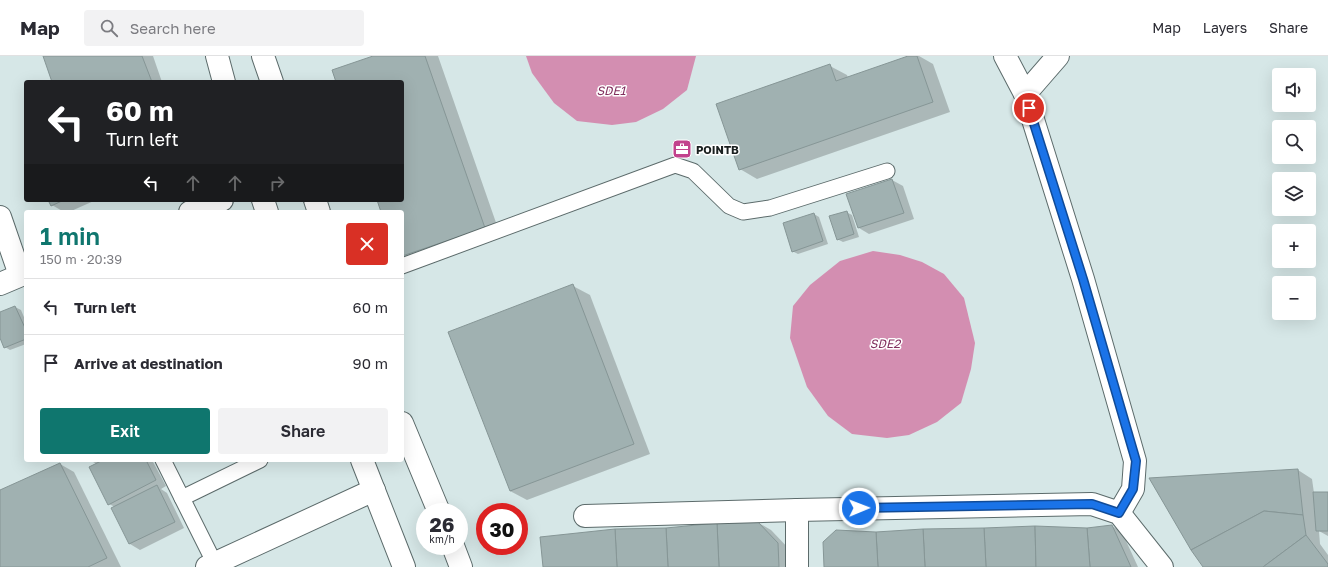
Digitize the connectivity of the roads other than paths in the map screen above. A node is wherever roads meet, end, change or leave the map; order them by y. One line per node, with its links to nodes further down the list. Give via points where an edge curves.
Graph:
1 (217, 56): 5 (street)
2 (263, 56): 6 (street)
3 (1005, 56): 7 (street)
4 (1058, 56): 7 (street)
5 (223, 80)
6 (271, 80)
7 (1025, 94): 23 (street, via 1136,461 1133,489)
8 (887, 171): 12 (lane, via 770,208 743,212 729,206 693,171 675,165)
9 (217, 202): 10 (street)
10 (195, 210)
11 (0, 217): 13 (street)
12 (404, 265)
13 (23, 274): 14 (street)
14 (0, 284)
15 (404, 427): 21 (street)
16 (164, 462): 20 (lane)
17 (256, 462): 20 (lane)
18 (363, 462): 19 (street)
19 (374, 490): 26 (street); 27 (street)
20 (182, 498): 26 (lane)
21 (435, 503)
22 (797, 510): 23 (street, via 1092,504); 24 (street); 29 (street)
23 (1119, 513): 30 (street)
24 (585, 516)
25 (456, 555): 28 (street)
26 (211, 565)
27 (404, 567)
28 (461, 567)
29 (797, 567)
30 (1162, 567)

